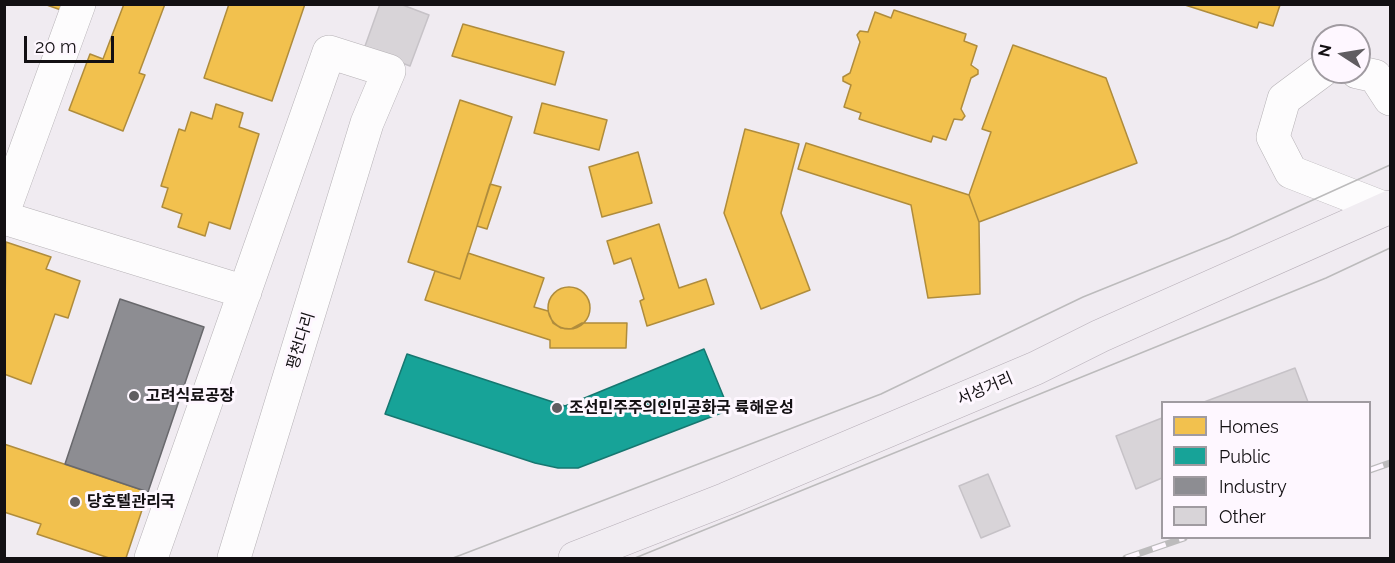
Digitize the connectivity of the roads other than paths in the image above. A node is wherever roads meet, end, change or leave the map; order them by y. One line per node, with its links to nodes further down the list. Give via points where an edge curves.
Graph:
1 (79, 4): 6 (street)
2 (1371, 75): 4 (street)
3 (1311, 79): 5 (street, via 1284,99 1274,137 1291,172)
4 (1390, 99)
5 (1388, 208): 11 (main road, 서성거리, via 1036,368 726,499)
6 (4, 210)
7 (4, 218): 8 (street)
8 (245, 292): 9 (street); 10 (street, 평천다리, via 329,52 388,71 367,123)
9 (151, 558)
10 (234, 558)
11 (574, 558)

